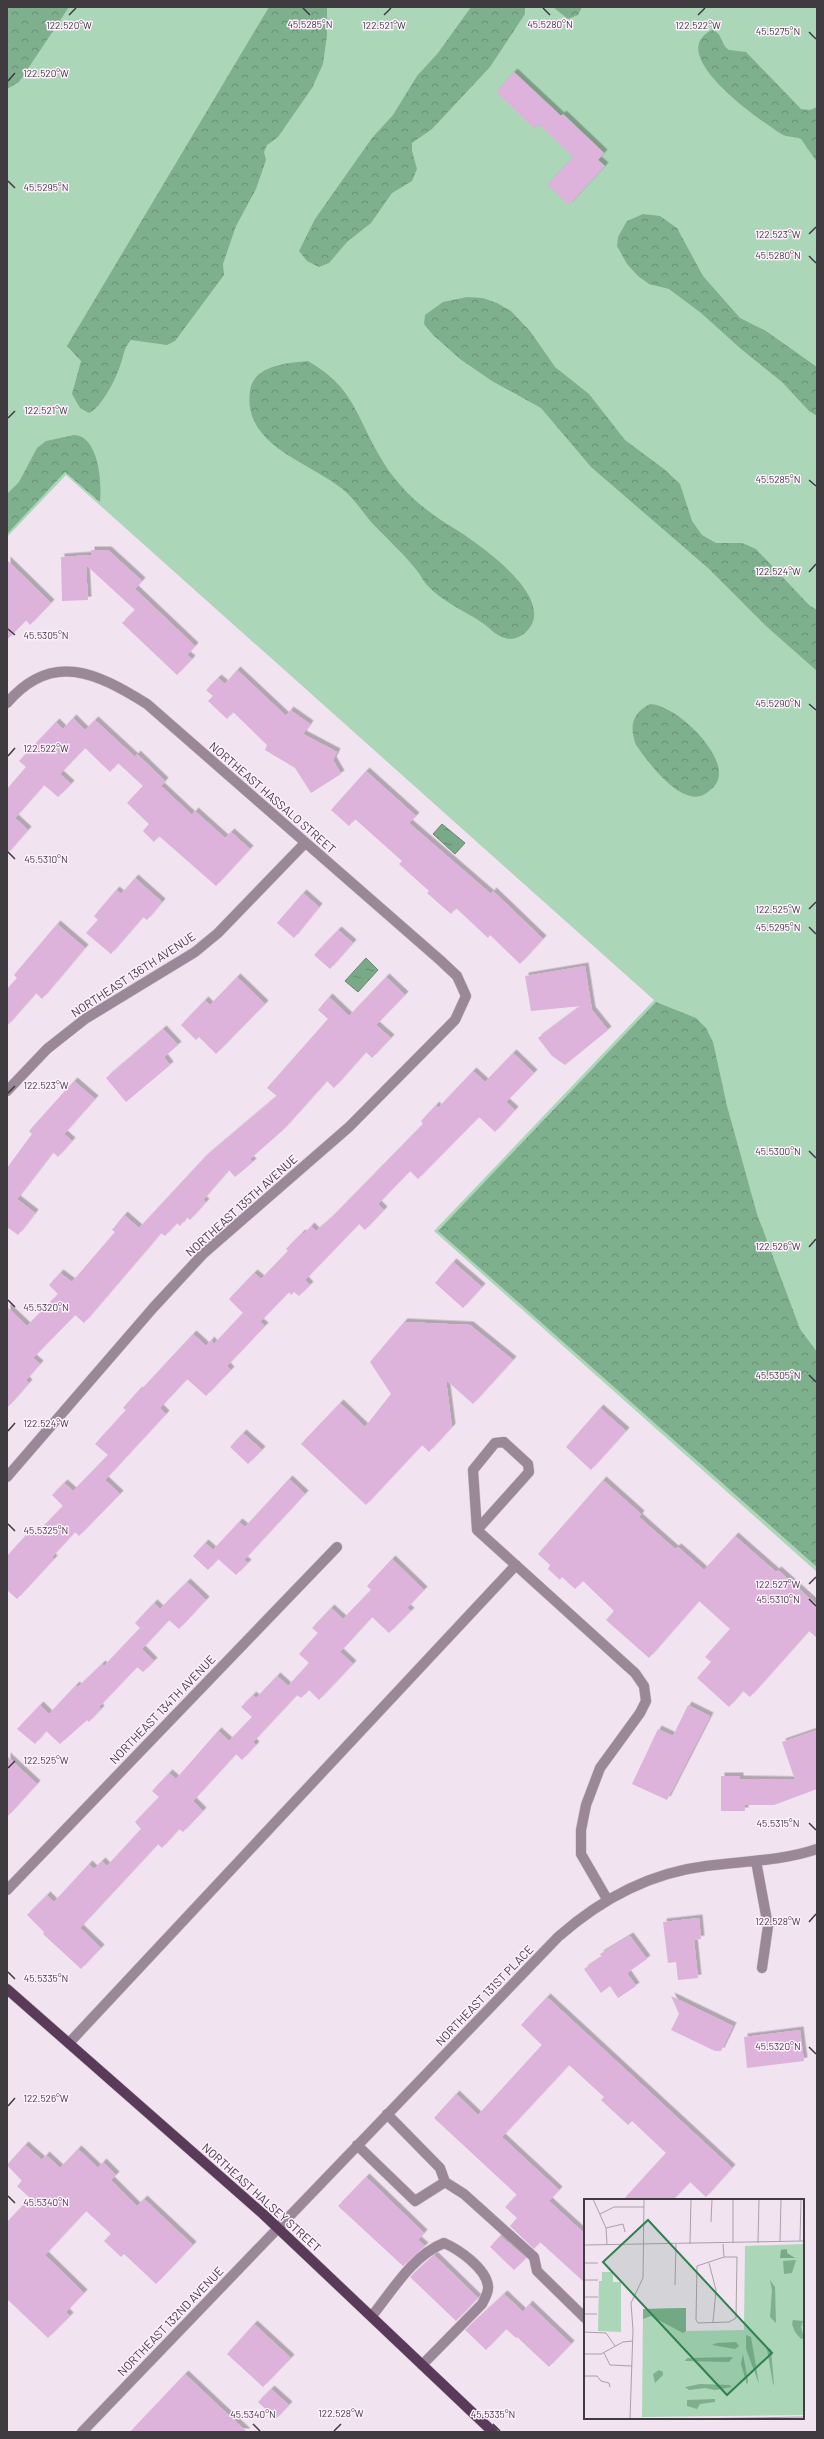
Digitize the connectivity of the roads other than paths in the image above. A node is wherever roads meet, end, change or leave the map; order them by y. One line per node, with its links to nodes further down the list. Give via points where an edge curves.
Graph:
1 (7, 703): 2 (street, NORTHEAST HASSALO STREET, via 15,694 46,674 68,670 85,672 113,683 147,704)
2 (305, 843): 3 (street, NORTHEAST HASSALO STREET, via 457,976); 4 (street, NORTHEAST 136TH AVENUE, via 218,933 195,952 85,1019 47,1049)
3 (466, 996): 5 (street, NORTHEAST 135TH AVENUE, via 455,1020 349,1126 204,1254 153,1308)
4 (7, 1091)
5 (7, 1477)
6 (477, 1530): 6 (street, via 473,1470 495,1443 504,1442 528,1464 529,1472); 8 (street)
7 (337, 1547): 11 (street, NORTHEAST 134TH AVENUE)
8 (516, 1565): 12 (street, via 635,1673 644,1686 646,1701 600,1768 583,1819 581,1854); 15 (street)
9 (817, 1849): 10 (street, NORTHEAST 131ST PLACE)
10 (756, 1861): 12 (street, NORTHEAST 131ST PLACE, via 677,1870 640,1883); 13 (street, via 768,1926)
11 (7, 1890)
12 (607, 1899): 16 (street, NORTHEAST 131ST PLACE, via 558,1937)
13 (762, 1968)
14 (7, 1989): 15 (main road, NORTHEAST HALSEY STREET)
15 (69, 2043): 19 (main road, NORTHEAST HALSEY STREET)
16 (387, 2114): 17 (street, NORTHEAST 131ST PLACE); 18 (street, via 440,2168)
17 (357, 2145): 18 (street, via 415,2201); 19 (street, NORTHEAST 131ST PLACE)
18 (445, 2182): 21 (street, via 464,2194 534,2257 537,2271)
19 (278, 2228): 20 (main road, NORTHEAST HALSEY STREET); 23 (street, NORTHEAST 132ND AVENUE)
20 (372, 2316): 22 (main road, NORTHEAST HALSEY STREET); 22 (street, via 414,2264 431,2248 444,2243 459,2250 479,2268 488,2285 482,2304)
21 (584, 2317)
22 (422, 2365): 24 (main road, NORTHEAST HALSEY STREET)
23 (82, 2432)
24 (493, 2432)

